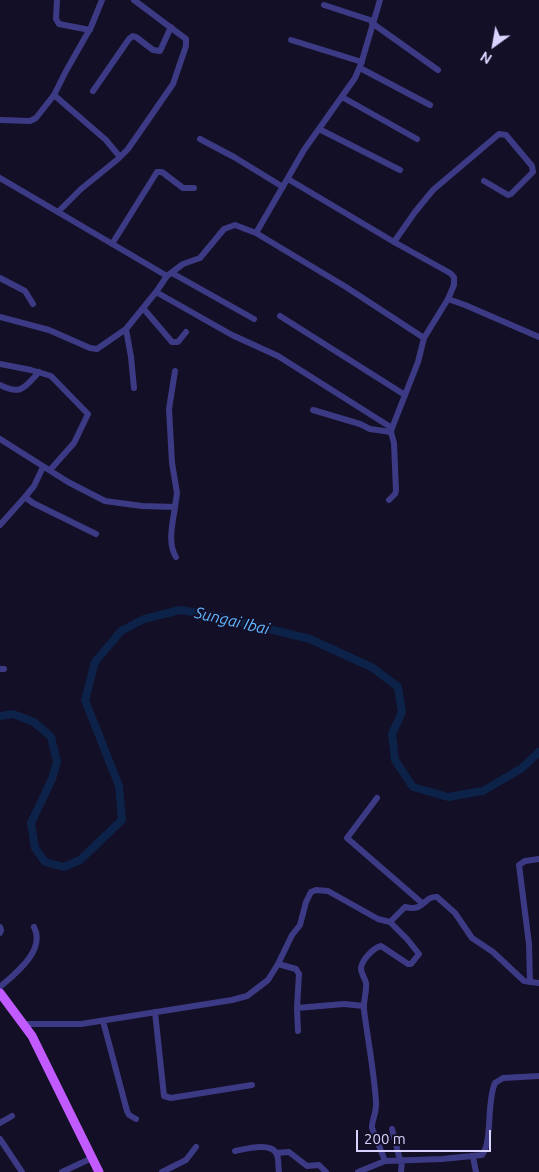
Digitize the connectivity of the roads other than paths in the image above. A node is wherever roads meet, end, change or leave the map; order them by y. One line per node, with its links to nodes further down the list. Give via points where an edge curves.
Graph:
1 (57, 0): 8 (street, via 56,19 59,24)
2 (102, 0): 8 (street)
3 (134, 0): 7 (street)
4 (380, 0): 6 (street)
5 (324, 5): 6 (street)
6 (373, 22): 10 (street); 11 (street)
7 (171, 27): 12 (street, via 160,51 134,36 129,39); 20 (street, via 187,42 176,79)
8 (90, 30): 13 (street)
9 (291, 40): 10 (street)
10 (361, 65): 14 (street); 15 (street)
11 (438, 70)
12 (93, 91)
13 (54, 95): 16 (street, via 33,120); 20 (street, via 106,140)
14 (342, 97): 17 (street); 18 (street)
15 (430, 105)
16 (0, 120)
17 (320, 129): 21 (street); 22 (street)
18 (417, 139)
19 (200, 140): 25 (street)
20 (120, 157): 27 (street)
21 (400, 170)
22 (288, 179): 25 (street); 29 (street)
23 (1, 180): 27 (street)
24 (484, 181): 29 (street, via 508,195 533,172 532,166 506,134 499,134 433,190)
25 (283, 187): 28 (street)
26 (194, 188): 30 (street, via 183,188 162,172 157,172)
27 (58, 212): 30 (street)
28 (256, 233): 31 (street, via 235,225 227,227 200,258 183,264); 43 (street)
29 (394, 242): 34 (street, via 452,275 454,282)
30 (112, 244): 31 (street)
31 (169, 275): 33 (street); 39 (street)
32 (0, 278): 35 (street, via 25,291)
33 (156, 292): 36 (street); 51 (street, via 232,335 278,356)
34 (448, 299): 42 (street); 43 (street)
35 (32, 304)
36 (143, 308): 40 (street); 41 (street, via 172,342 178,342)
37 (280, 316): 49 (street)
38 (0, 317): 40 (street, via 48,330 93,349)
39 (254, 319)
40 (126, 329): 48 (street)
41 (186, 332)
42 (539, 337)
43 (424, 338): 49 (street)
44 (0, 364): 46 (street)
45 (175, 371): 57 (street, via 169,410 177,493)
46 (39, 372): 47 (street, via 17,391); 54 (street, via 55,379 88,414 74,443)
47 (0, 385)
48 (134, 388)
49 (405, 395): 51 (street)
50 (313, 410): 51 (street, via 370,429)
51 (391, 430): 56 (street, via 396,490)
52 (0, 439): 53 (street)
53 (43, 467): 54 (street); 55 (street)
54 (50, 470): 57 (street, via 105,501)
55 (25, 497): 58 (street); 59 (street)
56 (389, 500)
57 (175, 507): 60 (street, via 172,537)
58 (0, 525)
59 (96, 534)
60 (176, 557)
61 (376, 798): 63 (street, via 347,838)
62 (539, 859): 69 (street, via 519,865 529,944)
63 (422, 903): 64 (street, via 415,908 405,908); 69 (street, via 433,896 440,898 456,913 472,938 493,952 519,977)
64 (390, 922): 68 (street, via 378,919 328,891 316,890 311,892 300,925); 73 (street, via 419,954 408,964 384,947 377,947 361,966 366,986)
65 (0, 927): 67 (street)
66 (34, 927): 71 (street, via 38,936 35,948)
67 (0, 934)
68 (278, 964): 74 (street, via 298,972); 75 (street, via 268,980 242,998)
69 (530, 982): 70 (street)
70 (539, 983)
71 (0, 987)
72 (0, 993): 77 (main road)
73 (364, 1006): 74 (street, via 344,1004); 92 (street, via 376,1103 376,1115 371,1125)
74 (296, 1008): 78 (street)
75 (155, 1012): 76 (street); 80 (street, via 164,1096 172,1098)
76 (103, 1021): 77 (street); 82 (street, via 127,1111)
77 (24, 1024): 90 (main road)
78 (298, 1031)
79 (539, 1076): 89 (street, via 503,1078 495,1083 485,1151)
80 (252, 1085)
81 (12, 1116): 83 (street)
82 (136, 1119)
83 (0, 1123)
84 (392, 1129): 91 (street)
85 (0, 1139): 93 (street)
86 (196, 1147): 96 (street, via 189,1158)
87 (235, 1151): 88 (street, via 265,1147)
88 (276, 1153): 97 (street); 98 (street, via 289,1152 307,1166 319,1164)
89 (473, 1157): 91 (street); 101 (street)
90 (92, 1158): 94 (street); 95 (main road)
91 (401, 1160): 92 (street); 100 (street)
92 (385, 1161): 99 (street)
93 (22, 1172)
94 (62, 1172)
95 (100, 1172)
96 (162, 1172)
97 (279, 1172)
98 (326, 1172)
99 (358, 1172)
100 (401, 1172)
101 (476, 1172)

